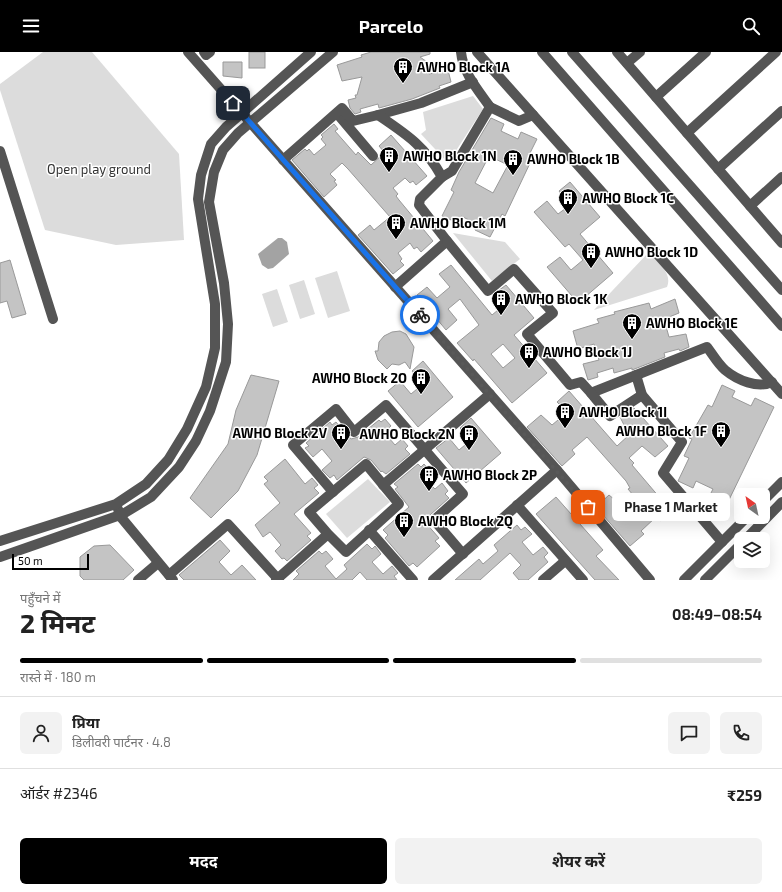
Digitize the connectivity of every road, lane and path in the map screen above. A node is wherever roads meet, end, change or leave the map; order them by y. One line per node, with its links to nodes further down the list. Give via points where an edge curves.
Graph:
1 (188, 52): 20 (street)
2 (204, 52): 3 (street, via 206,55)
3 (210, 52)
4 (333, 52): 23 (street)
5 (461, 52): 15 (street, via 462,61)
6 (477, 52): 21 (street)
7 (542, 52): 38 (street)
8 (572, 52): 36 (street)
9 (640, 52): 14 (street)
10 (706, 52): 16 (street)
11 (776, 52): 24 (street)
12 (307, 53): 20 (street)
13 (620, 53): 14 (street)
14 (627, 64): 16 (street)
15 (473, 82): 17 (street); 22 (street, via 421,103)
16 (656, 97): 24 (street)
17 (490, 107): 21 (street, via 519,121); 30 (street, via 452,171)
18 (782, 111): 29 (street)
19 (336, 112): 22 (street, via 342,108 353,121); 26 (street); 27 (street)
20 (242, 113): 23 (street); 52 (street, via 211,144 201,175 198,199 215,304 215,348 206,387 187,429 168,460 146,484)
21 (533, 114): 40 (street)
22 (378, 115): 30 (street, via 412,138 434,162)
23 (250, 123): 27 (street); 54 (street, via 223,150 214,172 209,202 224,283 228,324 226,362 196,441 179,467 151,497)
24 (687, 133): 29 (street)
25 (0, 151): 28 (street)
26 (373, 156)
27 (283, 160): 35 (street)
28 (2, 164): 37 (street)
29 (718, 169): 32 (street)
30 (442, 177): 34 (street, via 420,199 419,205)
31 (782, 177): 32 (street)
32 (750, 206): 33 (street)
33 (781, 240)
34 (447, 241): 35 (street); 41 (street, via 488,291 514,269 553,313 527,334 570,385 581,382)
35 (395, 287): 42 (street)
36 (782, 290)
37 (52, 319)
38 (782, 326)
39 (636, 375): 40 (street, via 707,348 726,370 747,382 765,386); 41 (street); 44 (street)
40 (772, 382): 43 (street)
41 (591, 393): 44 (street, via 610,416)
42 (490, 394): 45 (street); 46 (street)
43 (782, 394)
44 (642, 395): 60 (street, via 682,442 663,473)
45 (424, 449): 48 (street); 49 (street, via 386,405 354,432 336,409 293,445); 62 (street, via 463,494 434,520)
46 (557, 470): 53 (street); 73 (street)
47 (782, 482): 50 (street)
48 (383, 485): 49 (street, via 366,464); 56 (street, via 399,504)
49 (333, 492): 58 (street, via 309,512)
50 (770, 494)
51 (782, 502): 57 (street)
52 (116, 504): 54 (street); 59 (street)
53 (517, 505): 62 (street); 64 (street)
54 (120, 516): 63 (street); 65 (street)
55 (740, 524): 60 (street)
56 (370, 530): 58 (street, via 346,552); 69 (street)
57 (753, 532)
58 (328, 534): 68 (street)
59 (0, 541)
60 (722, 542): 74 (street)
61 (734, 551): 75 (street)
62 (463, 554): 70 (street)
63 (0, 557)
64 (565, 561): 71 (street); 72 (street)
65 (158, 563): 66 (street); 67 (street)
66 (171, 578): 68 (street, via 228,524)
67 (138, 580)
68 (277, 580)
69 (413, 580)
70 (433, 580)
71 (543, 580)
72 (583, 580)
73 (650, 580)
74 (684, 580)
75 (705, 580)

